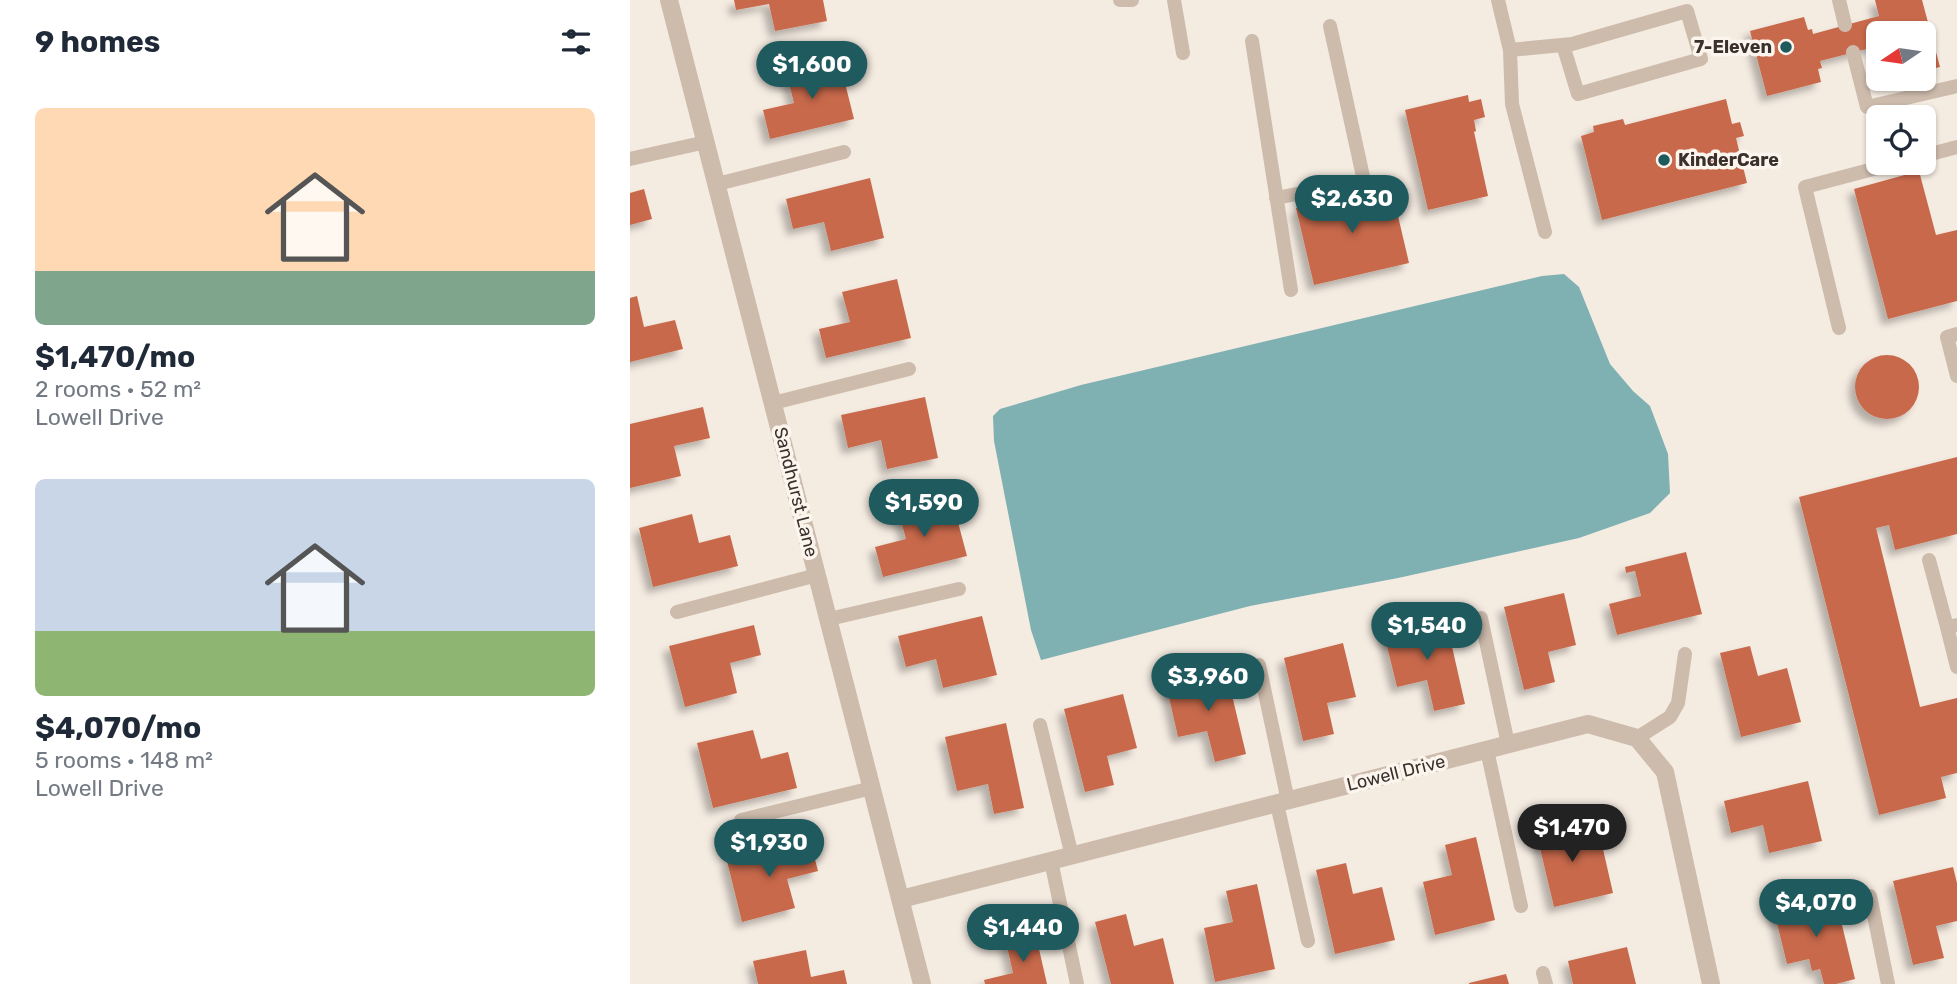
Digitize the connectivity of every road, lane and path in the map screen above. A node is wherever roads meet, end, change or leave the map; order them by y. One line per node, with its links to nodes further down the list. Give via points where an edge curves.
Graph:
1 (669, 0): 15 (street, Sandhurst Lane)
2 (1120, 0): 3 (lane)
3 (1132, 0)
4 (1174, 0): 13 (lane)
5 (1499, 0): 11 (lane)
6 (1839, 0): 7 (lane)
7 (1845, 25)
8 (1330, 26): 22 (lane, via 1364,181)
9 (1252, 41): 22 (lane)
10 (1563, 45): 10 (lane, via 1687,10 1701,59 1578,93); 11 (lane)
11 (1510, 50): 23 (lane, via 1512,104)
12 (1853, 52): 14 (lane, via 1867,107)
13 (1182, 53)
14 (1957, 86)
15 (706, 142): 19 (lane); 21 (street, Sandhurst Lane)
16 (1957, 147): 18 (lane)
17 (844, 152): 21 (lane)
18 (1936, 153)
19 (630, 159)
20 (1866, 171): 25 (lane, via 1805,187)
21 (717, 184): 29 (street, Sandhurst Lane)
22 (1276, 198): 24 (lane)
23 (1545, 233)
24 (1291, 290)
25 (1839, 328)
26 (1957, 334): 28 (lane, via 1947,337)
27 (909, 369): 29 (lane)
28 (1957, 376)
29 (773, 403): 31 (street, Sandhurst Lane)
30 (1929, 560): 36 (lane)
31 (817, 575): 33 (lane); 35 (street, Sandhurst Lane)
32 (959, 589): 35 (lane)
33 (677, 612)
34 (1481, 618): 42 (lane)
35 (829, 619): 44 (street, Sandhurst Lane)
36 (1952, 626): 39 (lane)
37 (1685, 654): 41 (lane, via 1678,703 1670,717)
38 (1259, 665): 45 (lane)
39 (1957, 667)
40 (1040, 725): 47 (lane)
41 (1637, 738): 42 (street, Lowell Drive, via 1588,724); 55 (street, via 1665,772)
42 (1508, 744): 43 (street, Lowell Drive)
43 (1487, 750): 45 (street, Lowell Drive); 51 (lane)
44 (872, 788): 46 (lane); 50 (street, Sandhurst Lane)
45 (1282, 802): 47 (street, Lowell Drive); 52 (lane)
46 (741, 820)
47 (1072, 856): 48 (street, Lowell Drive)
48 (1051, 861): 50 (street, Lowell Drive); 54 (lane)
49 (1870, 896): 56 (lane)
50 (901, 899): 53 (street, Sandhurst Lane)
51 (1521, 906)
52 (1308, 941)
53 (922, 984)
54 (1077, 984)
55 (1711, 984)
56 (1888, 984)

